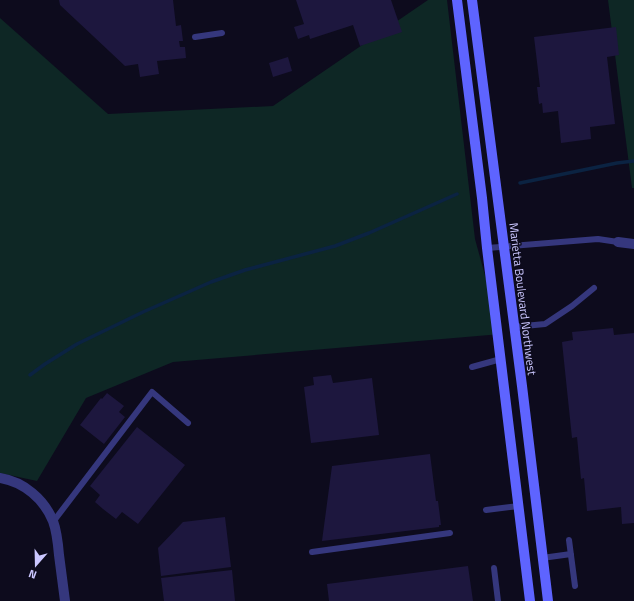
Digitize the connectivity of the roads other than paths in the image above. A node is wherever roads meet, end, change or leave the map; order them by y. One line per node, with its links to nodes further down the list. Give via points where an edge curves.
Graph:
1 (457, 0): 8 (main road)
2 (472, 0): 7 (main road, Marietta Boulevard Northwest)
3 (222, 33): 4 (lane)
4 (195, 37)
5 (618, 242): 6 (street); 7 (lane, via 598,240)
6 (634, 244)
7 (503, 247): 8 (lane); 10 (main road, Marietta Boulevard Northwest)
8 (487, 248): 11 (main road)
9 (594, 288): 10 (lane, via 545,324)
10 (514, 327): 22 (main road, Marietta Boulevard Northwest)
11 (500, 359): 12 (lane); 15 (main road)
12 (472, 367)
13 (188, 423): 17 (lane, via 152,392)
14 (0, 478): 17 (street, via 20,484 34,494 43,503)
15 (519, 506): 16 (lane); 27 (main road)
16 (486, 510)
17 (53, 522): 25 (street, via 57,535)
18 (450, 533): 20 (lane)
19 (569, 540): 21 (lane)
20 (312, 552)
21 (570, 554): 22 (lane); 24 (lane)
22 (542, 558): 28 (main road, Marietta Boulevard Northwest)
23 (494, 568): 26 (lane)
24 (575, 586)
25 (65, 601)
26 (498, 601)
27 (530, 601)
28 (548, 601)

